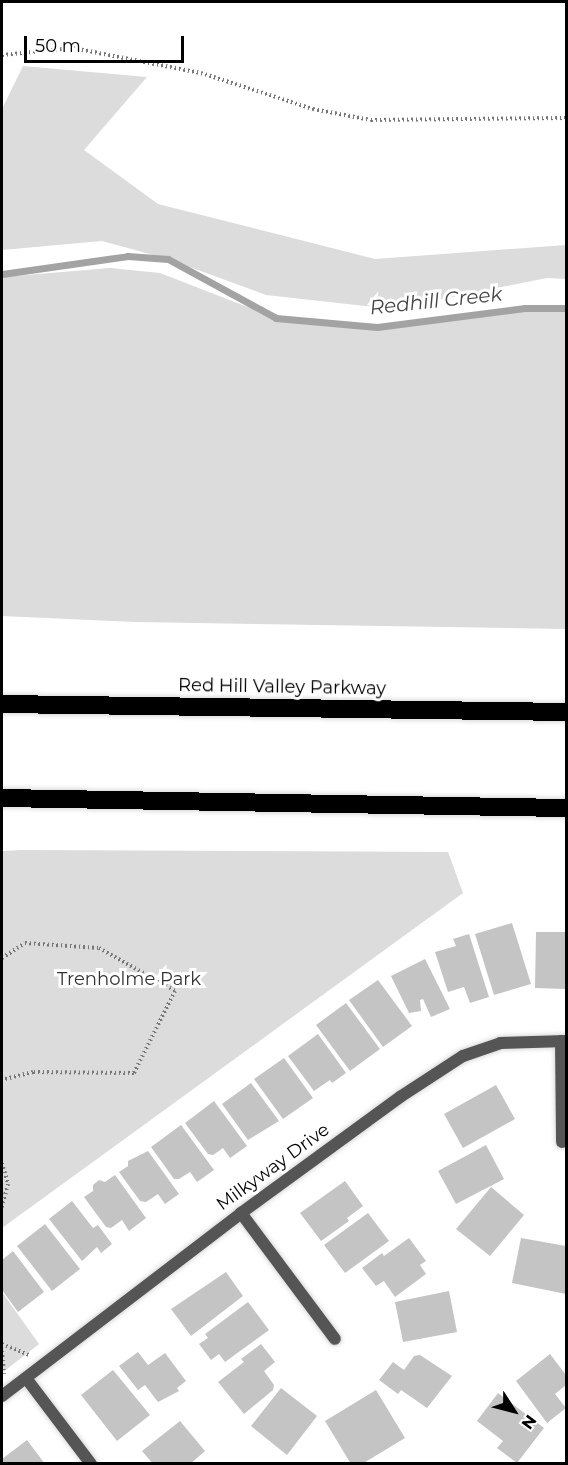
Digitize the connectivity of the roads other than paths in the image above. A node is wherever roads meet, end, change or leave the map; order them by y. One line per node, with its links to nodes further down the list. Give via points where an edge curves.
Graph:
1 (2, 704): 2 (highway, Red Hill Valley Parkway)
2 (564, 712)
3 (2, 798): 4 (highway)
4 (563, 808)
5 (564, 1041): 6 (street); 7 (street, Milkyway Drive, via 500,1044 463,1056 400,1097)
6 (562, 1142)
7 (242, 1213): 8 (street); 9 (street, Milkyway Drive)
8 (335, 1339)
9 (26, 1378): 10 (street, Milkyway Drive); 11 (street)
10 (2, 1396)
11 (91, 1464)

